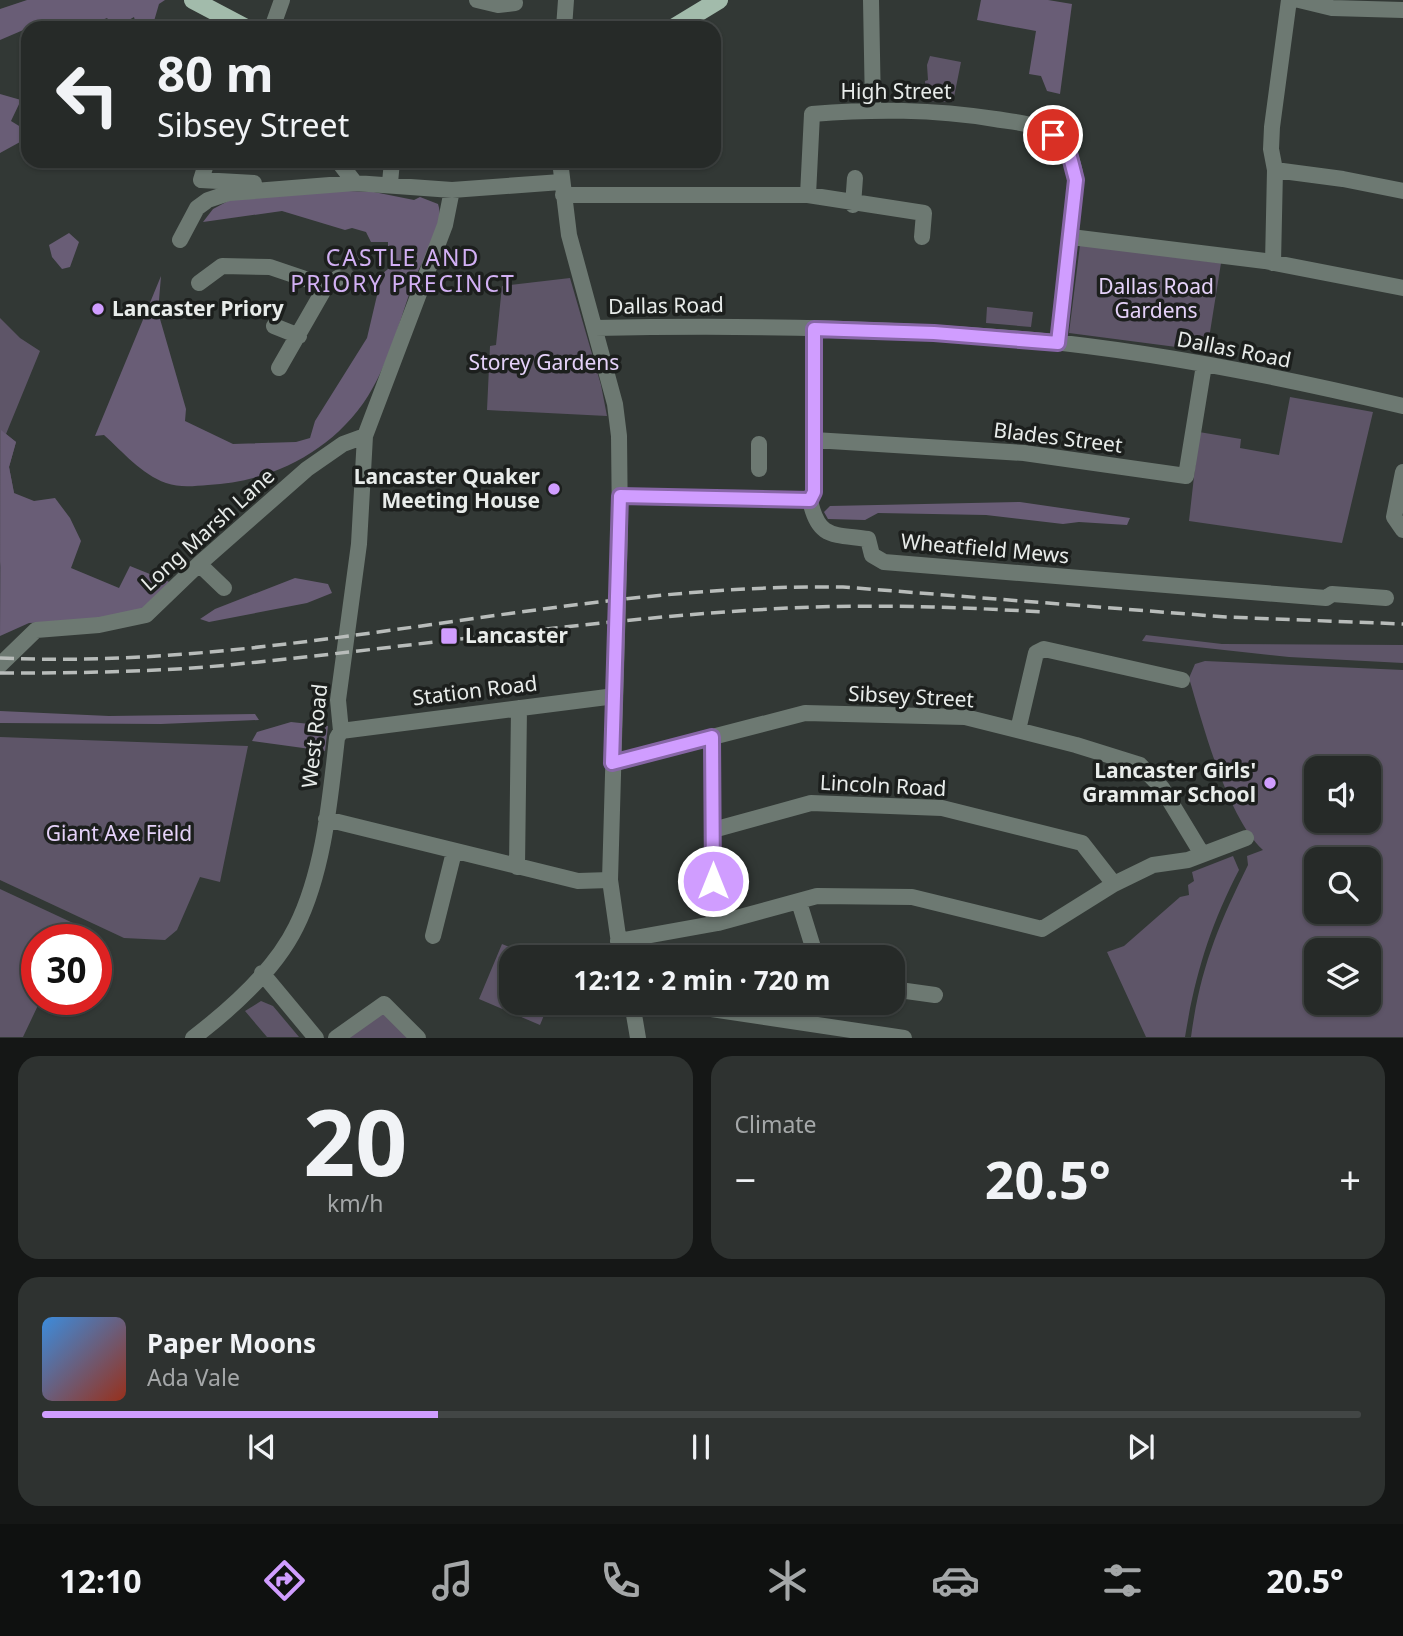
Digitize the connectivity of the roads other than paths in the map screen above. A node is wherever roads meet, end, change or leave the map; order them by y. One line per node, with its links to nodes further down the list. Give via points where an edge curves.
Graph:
1 (193, 0): 11 (main road)
2 (282, 0): 12 (street)
3 (477, 0): 8 (street)
4 (566, 0): 13 (street)
5 (871, 0): 15 (street)
6 (1289, 0): 20 (street, via 1272,127)
7 (1298, 0): 10 (street, via 1332,8)
8 (514, 3)
9 (708, 3): 14 (main road)
10 (1403, 9)
11 (233, 21)
12 (274, 21)
13 (564, 21)
14 (683, 21)
15 (873, 109): 28 (street, High Street, via 812,114); 31 (street, High Street, via 946,111 1034,126 1053,135 1069,153 1074,167)
16 (205, 168): 24 (street, via 201,180)
17 (343, 168): 22 (street)
18 (391, 168): 23 (street)
19 (560, 168): 25 (street)
20 (1275, 170): 27 (street); 33 (street)
21 (855, 178): 29 (street)
22 (355, 183): 23 (street); 24 (street)
23 (390, 183): 26 (street)
24 (277, 188): 32 (street, via 219,195 197,208)
25 (562, 189): 26 (street); 28 (street); 37 (street, via 574,257)
26 (452, 190): 44 (street, West Road, via 445,225)
27 (1403, 191)
28 (808, 195): 29 (street)
29 (853, 205): 30 (street, via 924,213)
30 (922, 237)
31 (1071, 237): 33 (street); 40 (street, High Street)
32 (180, 240)
33 (1273, 263): 35 (street)
34 (199, 283): 39 (street, via 222,266 270,267 332,282)
35 (1403, 288)
36 (274, 326): 39 (street)
37 (595, 328): 38 (street, Dallas Road); 48 (street, via 615,404)
38 (814, 329): 40 (street, Dallas Road); 45 (street)
39 (299, 336): 42 (street)
40 (1058, 343): 41 (street, Dallas Road)
41 (1204, 365): 43 (street, Dallas Road); 45 (street, Blades Street, via 1185,476 1024,453)
42 (279, 368)
43 (1403, 406)
44 (365, 436): 52 (street, Long Marsh Lane, via 343,444 307,469); 60 (street, West Road, via 359,544 338,700)
45 (814, 440): 50 (street)
46 (759, 444): 49 (street)
47 (1403, 472): 51 (street, via 1394,517)
48 (620, 496): 49 (street); 57 (street)
49 (760, 500): 50 (street)
50 (810, 500): 54 (street, Wheatfield Mews, via 818,526 826,533 868,539 872,555 884,562 1194,580 1326,598 1332,594)
51 (1403, 530)
52 (199, 564): 53 (street); 55 (street, Long Marsh Lane, via 146,615 99,625 36,630)
53 (224, 588)
54 (1386, 598)
55 (0, 665)
56 (1182, 680): 59 (street, via 1044,649 1036,653)
57 (615, 696): 58 (street, Station Road); 62 (street)
58 (519, 708): 60 (street, Station Road); 68 (street)
59 (1018, 730): 61 (street, Sibsey Street, via 965,718 805,713); 67 (street, Sibsey Street, via 1140,765 1162,788)
60 (341, 731): 63 (street, West Road)
61 (712, 737): 62 (street, Sibsey Street); 64 (street)
62 (612, 763): 69 (street)
63 (326, 819): 66 (street); 77 (street, West Road, via 300,917 286,945)
64 (713, 830): 70 (street, Lincoln Road, via 811,803 942,808 1082,843); 72 (street)
65 (1246, 838): 67 (street)
66 (454, 852): 68 (street); 73 (street)
67 (1202, 855): 70 (street, via 1153,865)
68 (517, 867): 69 (street, via 578,881)
69 (610, 880): 74 (street)
70 (1114, 884): 71 (street, via 1042,929 912,897 817,896)
71 (799, 902): 72 (street); 76 (street)
72 (718, 923): 74 (street)
73 (433, 936)
74 (618, 941): 75 (street)
75 (619, 945)
76 (812, 945)
77 (262, 973): 82 (street, West Road); 83 (street)
78 (905, 991): 79 (street)
79 (935, 994)
80 (634, 1015): 86 (street)
81 (751, 1015): 87 (street)
82 (194, 1038)
83 (316, 1038)
84 (336, 1038): 85 (street, via 384,1004)
85 (418, 1038)
86 (638, 1038)
87 (904, 1038)

